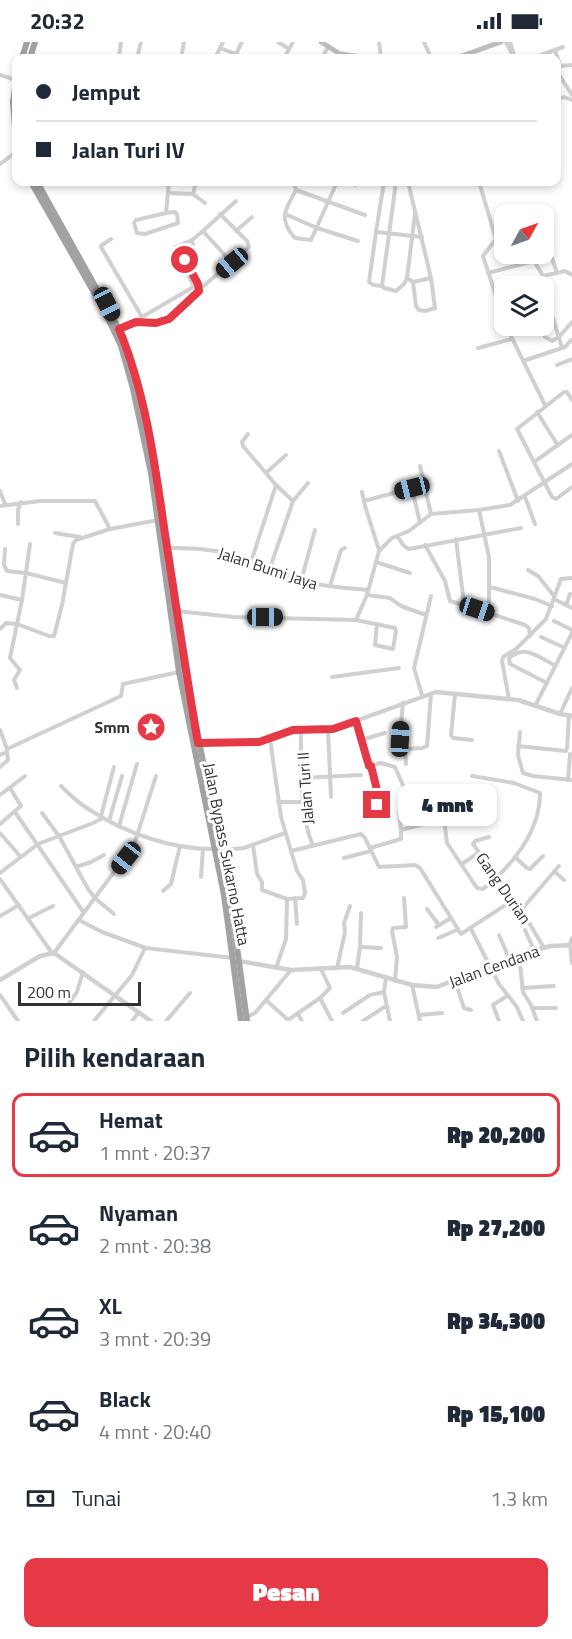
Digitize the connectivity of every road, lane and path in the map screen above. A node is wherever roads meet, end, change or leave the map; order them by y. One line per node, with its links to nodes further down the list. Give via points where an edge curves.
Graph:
1 (223, 42): 10 (street)
2 (242, 42): 10 (street, via 236,54)
3 (278, 42): 11 (street)
4 (293, 42): 11 (street)
5 (321, 42): 9 (main road)
6 (501, 42): 7 (main road)
7 (488, 44): 17 (main road)
8 (564, 46): 12 (street)
9 (328, 47): 15 (street); 16 (main road)
10 (220, 48): 13 (street)
11 (289, 49): 14 (street)
12 (555, 50): 18 (street); 19 (street)
13 (217, 54)
14 (286, 54)
15 (324, 54)
16 (342, 54)
17 (465, 54)
18 (544, 54)
19 (556, 54)
20 (561, 74): 21 (street)
21 (572, 98)
22 (34, 186): 43 (highway, Jalan Bypass Sukarno Hatta)
23 (39, 186): 43 (highway, Jalan Bypass Sukarno Hatta)
24 (169, 186): 33 (street)
25 (195, 186): 34 (street)
26 (294, 186): 32 (street)
27 (335, 186): 37 (street)
28 (383, 186): 48 (street)
29 (395, 186): 50 (street)
30 (409, 186): 38 (street)
31 (480, 186): 49 (street)
32 (296, 190): 37 (street); 41 (street)
33 (168, 193): 34 (street); 39 (street)
34 (193, 194): 36 (street)
35 (236, 201): 40 (street)
36 (205, 202)
37 (327, 203): 42 (street); 45 (street)
38 (415, 210): 51 (street); 52 (street)
39 (166, 213): 39 (street, via 176,213 178,223 137,233 136,220)
40 (220, 214): 46 (street); 47 (street)
41 (285, 214): 45 (street); 45 (street, via 285,225 298,239 312,240)
42 (365, 215)
43 (53, 216): 72 (highway, Jalan Bypass Sukarno Hatta)
44 (252, 217): 47 (street)
45 (317, 228): 55 (street)
46 (203, 231): 54 (street); 57 (street)
47 (236, 231): 57 (street, via 249,247)
48 (376, 232): 50 (street); 65 (street, via 369,282)
49 (494, 232)
50 (388, 234): 51 (street); 65 (street)
51 (412, 236): 52 (street); 62 (street)
52 (422, 237): 63 (street)
53 (111, 239): 68 (street, via 101,247)
54 (192, 240): 66 (street, via 193,246 182,252); 66 (street, via 175,247)
55 (358, 241)
56 (494, 242): 59 (street, via 483,256)
57 (232, 263): 66 (street)
58 (553, 264): 60 (street)
59 (488, 273): 60 (street, via 534,261 543,276); 67 (street)
60 (556, 273): 61 (street, via 565,271)
61 (572, 275)
62 (407, 278): 64 (street); 65 (street, via 396,291)
63 (431, 278): 64 (street); 64 (street, via 435,308 431,309 419,310 416,306)
64 (413, 282)
65 (382, 286)
66 (198, 287): 68 (street); 70 (street, via 169,319)
67 (494, 291)
68 (142, 316): 70 (street)
69 (554, 321): 75 (street)
70 (136, 322): 72 (street)
71 (572, 322): 75 (street)
72 (117, 330): 110 (highway, Jalan Bypass Sukarno Hatta, via 133,388); 124 (highway, Jalan Bypass Sukarno Hatta, via 130,357 146,417)
73 (511, 336): 76 (street)
74 (546, 336): 75 (street, via 549,341)
75 (559, 337): 79 (street)
76 (512, 339): 78 (street); 81 (street)
77 (572, 340): 79 (street)
78 (478, 348)
79 (562, 348): 81 (street)
80 (572, 359): 82 (street)
81 (523, 361): 84 (street)
82 (557, 365)
83 (572, 400): 84 (street, via 566,392)
84 (545, 405): 85 (street)
85 (537, 412): 88 (street); 91 (street, via 517,429)
86 (248, 434): 94 (street, via 242,444)
87 (572, 435): 88 (street)
88 (557, 444): 91 (street)
89 (499, 451): 104 (street)
90 (286, 455): 94 (street)
91 (534, 462): 96 (street)
92 (572, 464): 96 (street)
93 (420, 466): 109 (street)
94 (266, 473): 97 (street)
95 (308, 483): 102 (street)
96 (544, 483): 98 (street, via 555,499); 101 (street)
97 (276, 485): 102 (street); 128 (street)
98 (572, 487)
99 (0, 491): 106 (street)
100 (362, 492): 103 (street)
101 (525, 497): 104 (street); 113 (street)
102 (293, 501): 130 (street)
103 (364, 501): 111 (street, via 412,488); 127 (street)
104 (518, 501): 108 (street)
105 (21, 502): 106 (street); 112 (street); 115 (street, via 95,501)
106 (5, 504): 107 (street)
107 (0, 506)
108 (479, 510): 109 (street); 118 (street)
109 (431, 514): 111 (street)
110 (158, 520): 115 (street); 163 (highway, Jalan Bypass Sukarno Hatta)
111 (420, 523): 119 (street)
112 (18, 524)
113 (535, 524)
114 (521, 528): 118 (street)
115 (110, 529): 120 (street)
116 (315, 530): 135 (street)
117 (55, 533): 120 (street)
118 (485, 534): 121 (street); 138 (street)
119 (398, 536): 123 (street, via 406,549); 127 (street)
120 (81, 537): 136 (street, via 74,544)
121 (456, 540): 123 (street); 145 (street)
122 (30, 544): 132 (street)
123 (425, 545): 145 (street, via 445,581 450,600)
124 (167, 548): 128 (street, Jalan Bumi Jaya, via 203,548); 149 (highway, Jalan Bypass Sukarno Hatta)
125 (345, 548): 137 (street)
126 (5, 549): 132 (street, via 7,571)
127 (379, 551): 129 (street)
128 (252, 559): 130 (street, Jalan Bumi Jaya)
129 (376, 562): 133 (street); 139 (street)
130 (271, 566): 135 (street, Jalan Bumi Jaya)
131 (528, 570): 143 (street, via 538,576)
132 (26, 573): 136 (street); 144 (street)
133 (411, 573)
134 (572, 578): 143 (street, via 561,579)
135 (300, 580): 137 (street, Jalan Bumi Jaya)
136 (66, 583): 154 (street, via 54,636)
137 (330, 586): 139 (street, Jalan Bumi Jaya)
138 (490, 587): 147 (street); 150 (street)
139 (367, 592): 151 (street, Jalan Bumi Jaya); 152 (street)
140 (570, 594): 146 (street)
141 (0, 596): 144 (street)
142 (431, 596): 151 (street)
143 (555, 598): 146 (street); 147 (street)
144 (22, 600): 154 (street)
145 (464, 604): 150 (street)
146 (566, 605): 148 (street)
147 (552, 606): 158 (street)
148 (572, 608)
149 (176, 611): 152 (street, via 234,617); 185 (highway, Jalan Bypass Sukarno Hatta)
150 (489, 613): 158 (street, via 525,625)
151 (426, 615): 170 (street, via 414,668)
152 (356, 620): 155 (street)
153 (554, 621): 157 (street)
154 (17, 624): 156 (street, via 6,623); 166 (street, via 10,658 20,669 14,680)
155 (377, 624): 155 (street, via 396,630 393,649 374,644)
156 (0, 629)
157 (572, 632): 160 (street)
158 (530, 636): 171 (street, via 503,657)
159 (541, 637): 160 (street)
160 (568, 646): 161 (street)
161 (556, 666): 165 (street); 165 (street, via 525,651 509,658 510,664)
162 (399, 668): 164 (street)
163 (179, 672): 188 (street, via 123,684 121,696); 228 (highway, Jalan Bypass Sukarno Hatta)
164 (332, 677)
165 (547, 683): 173 (street)
166 (17, 688)
167 (572, 688): 174 (street)
168 (431, 693): 169 (street); 170 (street); 187 (street, via 427,746)
169 (456, 694): 171 (street); 184 (street, via 451,735)
170 (422, 695): 172 (street)
171 (509, 699): 173 (street)
172 (403, 703): 176 (street); 187 (street, via 399,746)
173 (535, 706): 174 (street)
174 (560, 714): 175 (street)
175 (570, 718): 189 (street)
176 (356, 721): 179 (street); 183 (street)
177 (0, 730): 188 (street)
178 (301, 730): 179 (street); 182 (street); 202 (street, Jalan Turi II)
179 (328, 730): 199 (street)
180 (520, 732): 186 (street)
181 (385, 733): 183 (street)
182 (270, 739): 185 (street); 208 (street)
183 (361, 740): 193 (street)
184 (472, 740)
185 (198, 743): 228 (highway, Jalan Bypass Sukarno Hatta)
186 (518, 746): 189 (street); 203 (street, via 521,769 526,775)
187 (405, 749): 191 (street)
188 (7, 751): 190 (street); 194 (street, via 8,760)
189 (569, 751): 203 (street)
190 (0, 755)
191 (406, 764)
192 (137, 765): 216 (street)
193 (371, 766): 210 (street, via 380,802); 217 (street, via 381,763 394,767 405,790 444,789 443,800 399,812)
194 (0, 767)
195 (114, 767): 213 (street)
196 (361, 775): 199 (street)
197 (122, 776): 214 (street)
198 (156, 776): 220 (street)
199 (330, 776): 202 (street); 207 (street)
200 (472, 776): 236 (street, via 514,783 540,793 531,832)
201 (26, 777): 205 (street)
202 (301, 778): 209 (street, Jalan Turi II)
203 (570, 780)
204 (61, 786): 213 (street)
205 (10, 788): 206 (street); 211 (street, via 21,804)
206 (0, 795)
207 (331, 797)
208 (278, 802): 209 (street); 219 (street)
209 (302, 802): 226 (street, Jalan Turi II)
210 (373, 806)
211 (15, 812): 215 (street); 223 (street)
212 (42, 813): 221 (street)
213 (102, 817): 214 (street); 221 (street)
214 (109, 820): 216 (street)
215 (0, 824)
216 (119, 825): 220 (street)
217 (401, 830): 229 (street, via 401,839); 237 (street, via 444,819 447,843)
218 (0, 833): 233 (street)
219 (285, 833): 224 (street); 230 (street)
220 (139, 834): 225 (street); 249 (street)
221 (59, 836): 223 (street); 239 (street)
222 (489, 837): 231 (street, Gang Durian, via 474,842)
223 (38, 844): 233 (street); 257 (street)
224 (253, 845): 228 (street); 250 (street, via 262,890)
225 (180, 846): 227 (street); 246 (street, via 171,884)
226 (313, 846): 229 (street, via 358,833); 230 (street)
227 (203, 849): 228 (street); 242 (street)
228 (218, 850): 280 (highway, Jalan Bypass Sukarno Hatta)
229 (370, 850): 235 (street); 262 (street, via 380,868 419,867)
230 (291, 851): 247 (street, via 305,893 303,898)
231 (478, 853): 237 (street); 243 (street, Gang Durian)
232 (104, 855): 239 (street)
233 (20, 856): 241 (street)
234 (543, 856): 236 (street, via 530,869)
235 (344, 858)
236 (516, 858): 243 (street)
237 (462, 864): 243 (street, via 478,889)
238 (560, 866): 240 (street)
239 (76, 867): 249 (street)
240 (555, 872): 245 (street); 256 (street)
241 (0, 873)
242 (201, 878)
243 (497, 878): 251 (street, Gang Durian)
244 (0, 879): 252 (street)
245 (564, 880)
246 (162, 891)
247 (295, 898): 250 (street); 264 (street)
248 (404, 898): 291 (street, via 406,927 392,931)
249 (96, 899): 257 (street); 259 (street)
250 (286, 899): 283 (street, via 286,939)
251 (516, 899): 256 (street, Gang Durian); 265 (street)
252 (19, 905): 260 (street); 261 (street)
253 (53, 906): 261 (street)
254 (350, 906): 284 (street)
255 (427, 909): 262 (street, via 437,926)
256 (522, 909): 275 (street, Gang Durian)
257 (84, 913): 263 (street)
258 (361, 913): 272 (street)
259 (114, 914)
260 (0, 916)
261 (29, 918): 277 (street)
262 (451, 918): 266 (street)
263 (79, 920): 273 (street, via 102,933); 277 (street)
264 (297, 924)
265 (471, 929): 266 (street, via 462,934); 282 (street)
266 (458, 930): 269 (street)
267 (525, 930): 276 (street)
268 (499, 936): 279 (street)
269 (438, 938)
270 (572, 938): 271 (street)
271 (571, 945): 275 (street, Jalan Cendana); 281 (street)
272 (360, 947): 274 (street); 285 (street)
273 (146, 948): 280 (street); 299 (street)
274 (381, 948)
275 (544, 948): 276 (street, Jalan Cendana)
276 (534, 950): 278 (street, Jalan Cendana)
277 (53, 953): 288 (street); 290 (street)
278 (519, 954): 279 (street, Jalan Cendana); 295 (street)
279 (509, 958): 282 (street, Jalan Cendana)
280 (236, 959): 283 (street, Jalan Cendana); 313 (highway, Jalan Bypass Sukarno Hatta)
281 (572, 963)
282 (490, 967): 292 (street, Jalan Cendana); 300 (street)
283 (276, 968): 287 (street, Jalan Cendana)
284 (337, 968): 285 (street, Jalan Cendana); 286 (street, Jalan Cendana)
285 (357, 968): 289 (street, Jalan Cendana)
286 (321, 969): 287 (street, Jalan Cendana); 301 (street, via 330,988)
287 (291, 970): 302 (street)
288 (83, 972): 299 (street); 303 (street)
289 (386, 977): 291 (street, Jalan Cendana); 296 (street)
290 (0, 978)
291 (396, 981): 293 (street, Jalan Cendana)
292 (455, 981): 293 (street, Jalan Cendana, via 437,987); 307 (street, via 464,1008)
293 (412, 985): 312 (street)
294 (554, 986): 295 (street)
295 (522, 987): 305 (street)
296 (384, 992): 304 (street); 309 (street, via 370,994)
297 (190, 993): 318 (street)
298 (0, 995): 314 (street)
299 (116, 995): 308 (street); 315 (street)
300 (507, 996): 325 (street, via 493,1005); 326 (street)
301 (320, 998): 311 (street); 321 (street)
302 (266, 1000): 313 (street); 319 (street)
303 (69, 1003)
304 (386, 1006): 322 (street); 323 (street)
305 (533, 1008): 306 (street); 327 (street)
306 (556, 1008)
307 (471, 1010)
308 (140, 1012): 316 (street); 317 (street)
309 (343, 1013)
310 (442, 1013): 312 (street)
311 (298, 1014): 319 (street); 320 (street)
312 (419, 1016): 324 (street)
313 (245, 1020)
314 (18, 1021)
315 (94, 1021)
316 (132, 1021)
317 (152, 1021)
318 (166, 1021)
319 (288, 1021)
320 (303, 1021)
321 (332, 1021)
322 (363, 1021)
323 (390, 1021)
324 (420, 1021)
325 (499, 1021)
326 (523, 1021)
327 (537, 1021)

